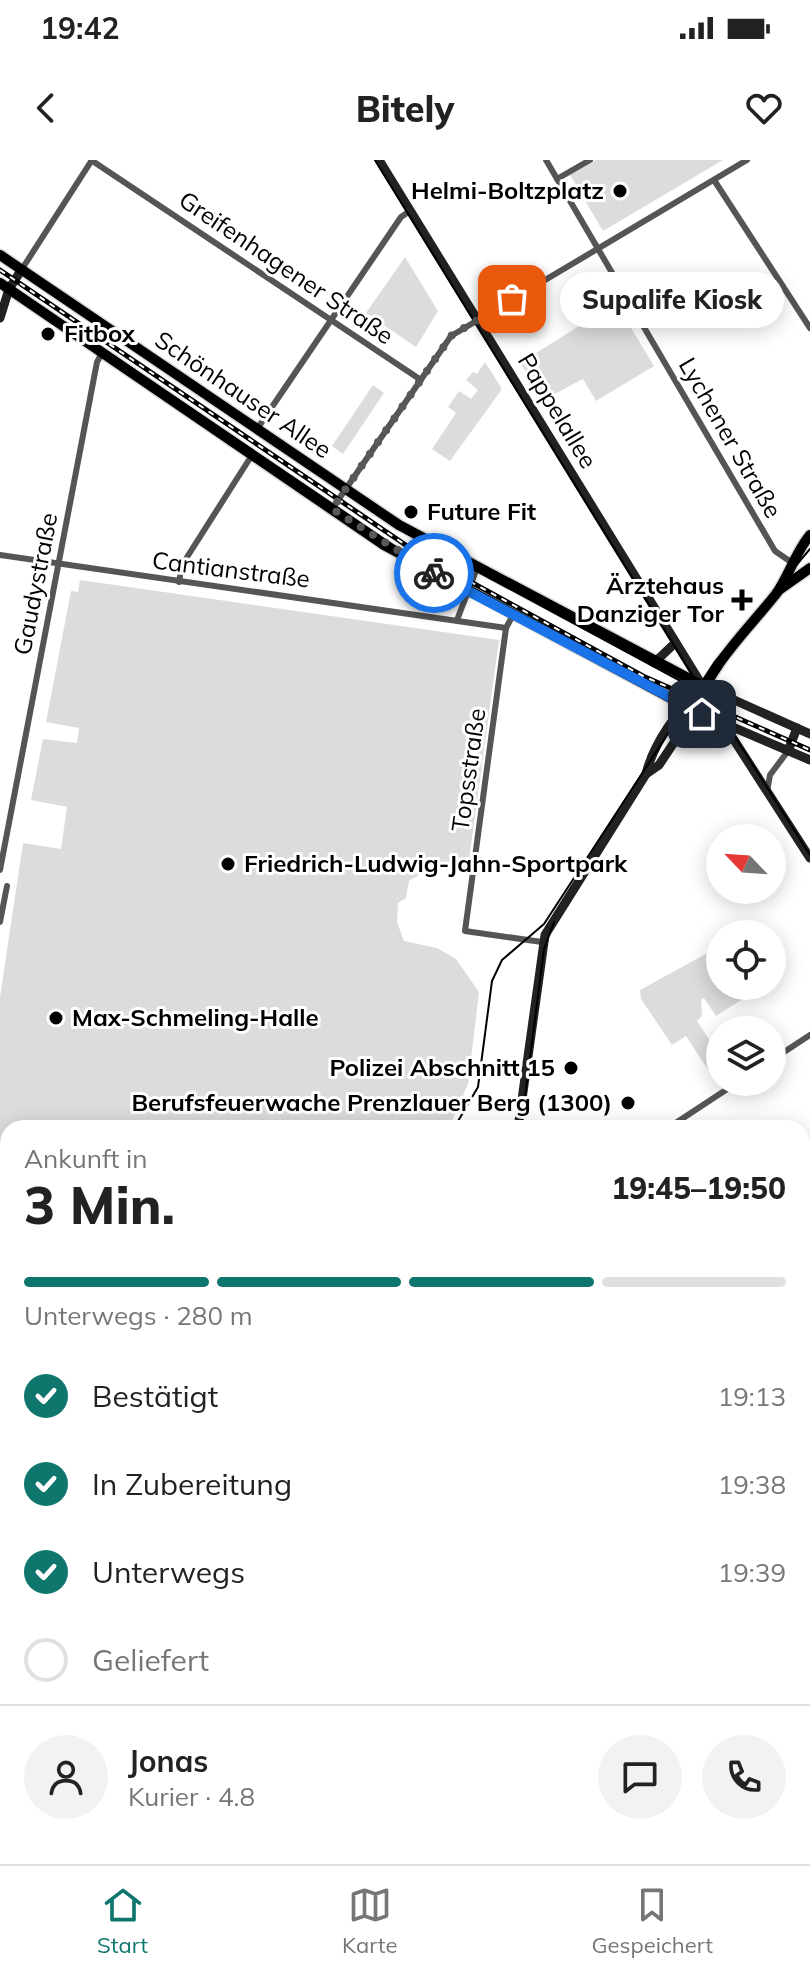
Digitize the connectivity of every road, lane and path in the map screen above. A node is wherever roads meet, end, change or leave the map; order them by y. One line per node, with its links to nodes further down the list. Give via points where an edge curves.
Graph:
1 (92, 160): 11 (street); 14 (street, Greifenhagener Straße)
2 (379, 160): 8 (street, Pappelallee)
3 (546, 160): 6 (street, Lychener Straße)
4 (590, 160): 6 (street)
5 (747, 160): 7 (street)
6 (557, 179): 9 (street, Lychener Straße)
7 (714, 180): 9 (street); 16 (street)
8 (410, 211): 14 (street); 15 (street, Pappelallee)
9 (598, 249): 15 (street); 25 (street, Lychener Straße, via 775,551)
10 (0, 255): 11 (main road, Schönhauser Allee)
11 (22, 269): 12 (street); 19 (main road, Schönhauser Allee)
12 (4, 286): 13 (street); 17 (main road, Schönhauser Allee)
13 (0, 318)
14 (330, 320): 18 (street, Greifenhagener Straße); 19 (street)
15 (477, 320): 18 (street, via 451,336); 35 (street, Pappelallee)
16 (810, 328)
17 (102, 353): 20 (main road, Schönhauser Allee); 26 (street, Gaudystraße)
18 (421, 380): 21 (street)
19 (257, 429): 21 (main road, Schönhauser Allee)
20 (252, 455): 22 (main road, Schönhauser Allee); 29 (street, via 182,565)
21 (346, 489): 22 (street); 27 (main road, Schönhauser Allee)
22 (332, 509): 31 (main road, Schönhauser Allee, via 403,557)
23 (810, 535): 25 (main road)
24 (0, 555): 26 (street, Cantianstraße)
25 (791, 562): 30 (main road)
26 (58, 564): 29 (street, Cantianstraße); 48 (street, Gaudystraße)
27 (477, 568): 31 (street); 36 (main road, Schönhauser Allee)
28 (808, 572): 30 (main road)
29 (179, 582): 33 (street, Cantianstraße)
30 (778, 590): 37 (main road)
31 (467, 591): 32 (main road, Schönhauser Allee); 33 (street)
32 (513, 615): 34 (street, Topsstraße); 38 (main road, Schönhauser Allee)
33 (457, 620): 34 (street, Cantianstraße)
34 (506, 628): 51 (street, Topsstraße, via 465,931)
35 (674, 644): 36 (street); 37 (street, Pappelallee)
36 (654, 663): 37 (main road, Schönhauser Allee)
37 (703, 686): 38 (street); 39 (main road); 41 (street, Schönhauser Allee)
38 (683, 705): 39 (main road, Schönhauser Allee); 45 (street, via 650,756)
39 (695, 711): 40 (street, Schönhauser Allee); 45 (street, via 659,765)
40 (725, 725): 43 (street, Schönhauser Allee); 46 (street)
41 (797, 728): 42 (street, Schönhauser Allee); 43 (street)
42 (810, 734)
43 (788, 751): 44 (street, Schönhauser Allee); 46 (street, via 770,775)
44 (810, 760)
45 (646, 774): 51 (street)
46 (767, 792): 47 (street)
47 (810, 858)
48 (0, 870)
49 (7, 886): 50 (street)
50 (0, 922)
51 (542, 942): 55 (street)
52 (810, 1035): 53 (street)
53 (786, 1051)
54 (717, 1096): 56 (street)
55 (519, 1120)
56 (680, 1120)

